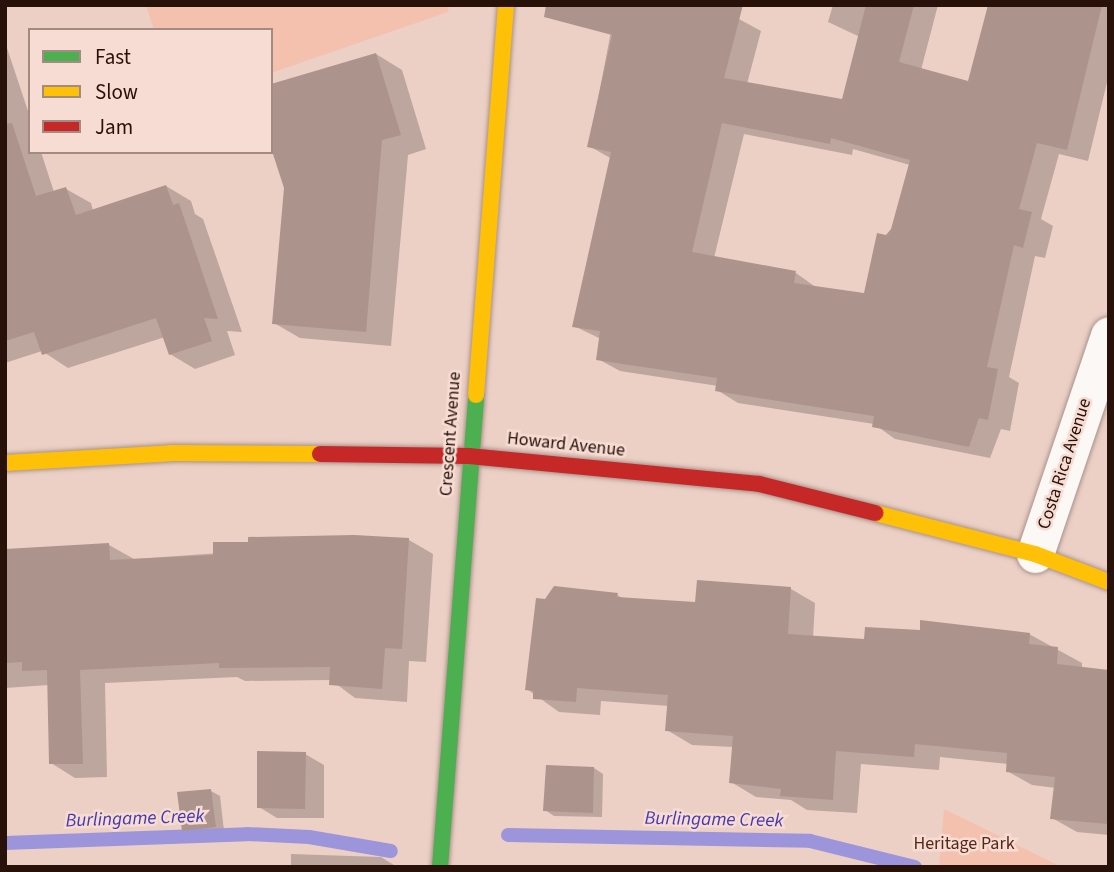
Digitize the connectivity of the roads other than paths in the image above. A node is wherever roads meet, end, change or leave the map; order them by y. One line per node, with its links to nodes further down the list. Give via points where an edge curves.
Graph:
1 (506, 5): 3 (street, Crescent Avenue)
2 (1109, 335): 5 (street, Costa Rica Avenue)
3 (469, 456): 4 (street, Howard Avenue, via 171,453); 5 (street, Howard Avenue, via 759,484); 7 (street, Crescent Avenue)
4 (5, 463)
5 (1035, 554): 6 (street, Howard Avenue)
6 (1109, 582)
7 (440, 867)

